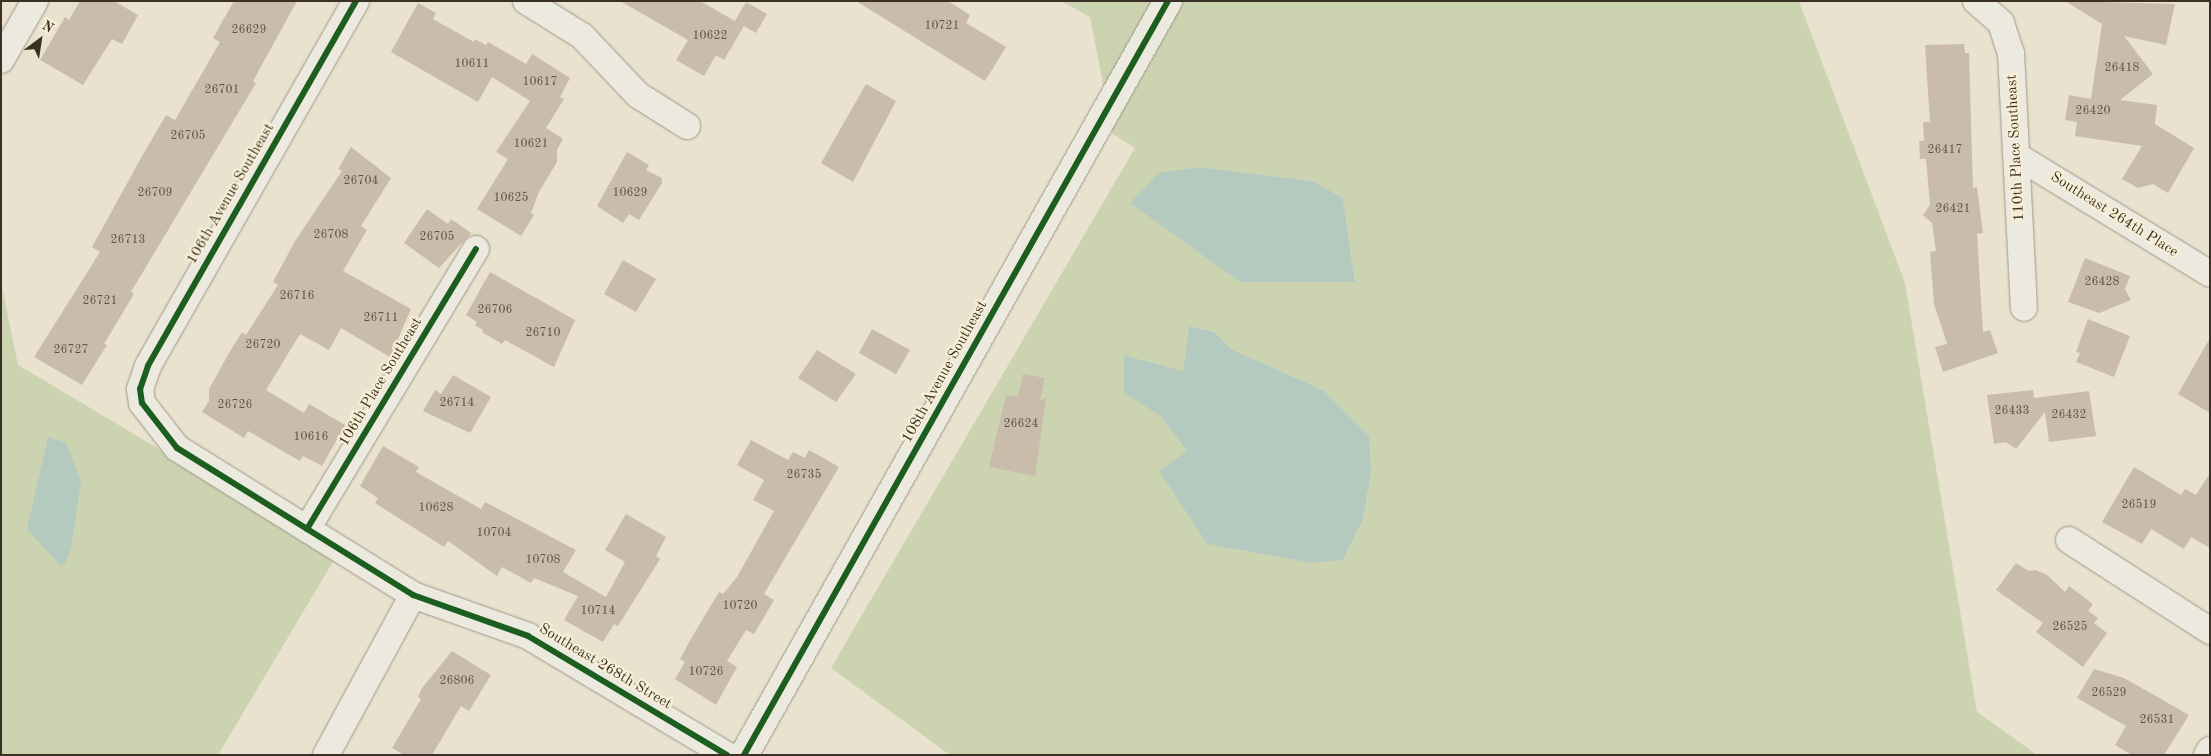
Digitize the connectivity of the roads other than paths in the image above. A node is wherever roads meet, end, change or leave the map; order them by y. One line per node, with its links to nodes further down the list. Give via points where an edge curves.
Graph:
1 (35, 1): 6 (street)
2 (356, 1): 12 (street, 106th Avenue Southeast, via 148,366 140,389)
3 (526, 1): 7 (street, via 582,36 638,95)
4 (1168, 1): 20 (street, 108th Avenue Southeast)
5 (1976, 1): 8 (street, 110th Place Southeast, via 2002,23 2008,36)
6 (1, 60)
7 (688, 126)
8 (2018, 156): 10 (street, Southeast 264th Place); 11 (street, 110th Place Southeast)
9 (476, 249): 13 (street, 106th Place Southeast)
10 (2210, 274)
11 (2024, 308)
12 (142, 403): 13 (street, Southeast 268th Street, via 176,448)
13 (306, 529): 15 (street, Southeast 268th Street)
14 (2069, 540): 16 (street)
15 (413, 595): 18 (street); 19 (street, Southeast 268th Street, via 528,636)
16 (2210, 631)
17 (2210, 750): 21 (street)
18 (326, 755)
19 (727, 755)
20 (744, 755)
21 (2207, 755)

